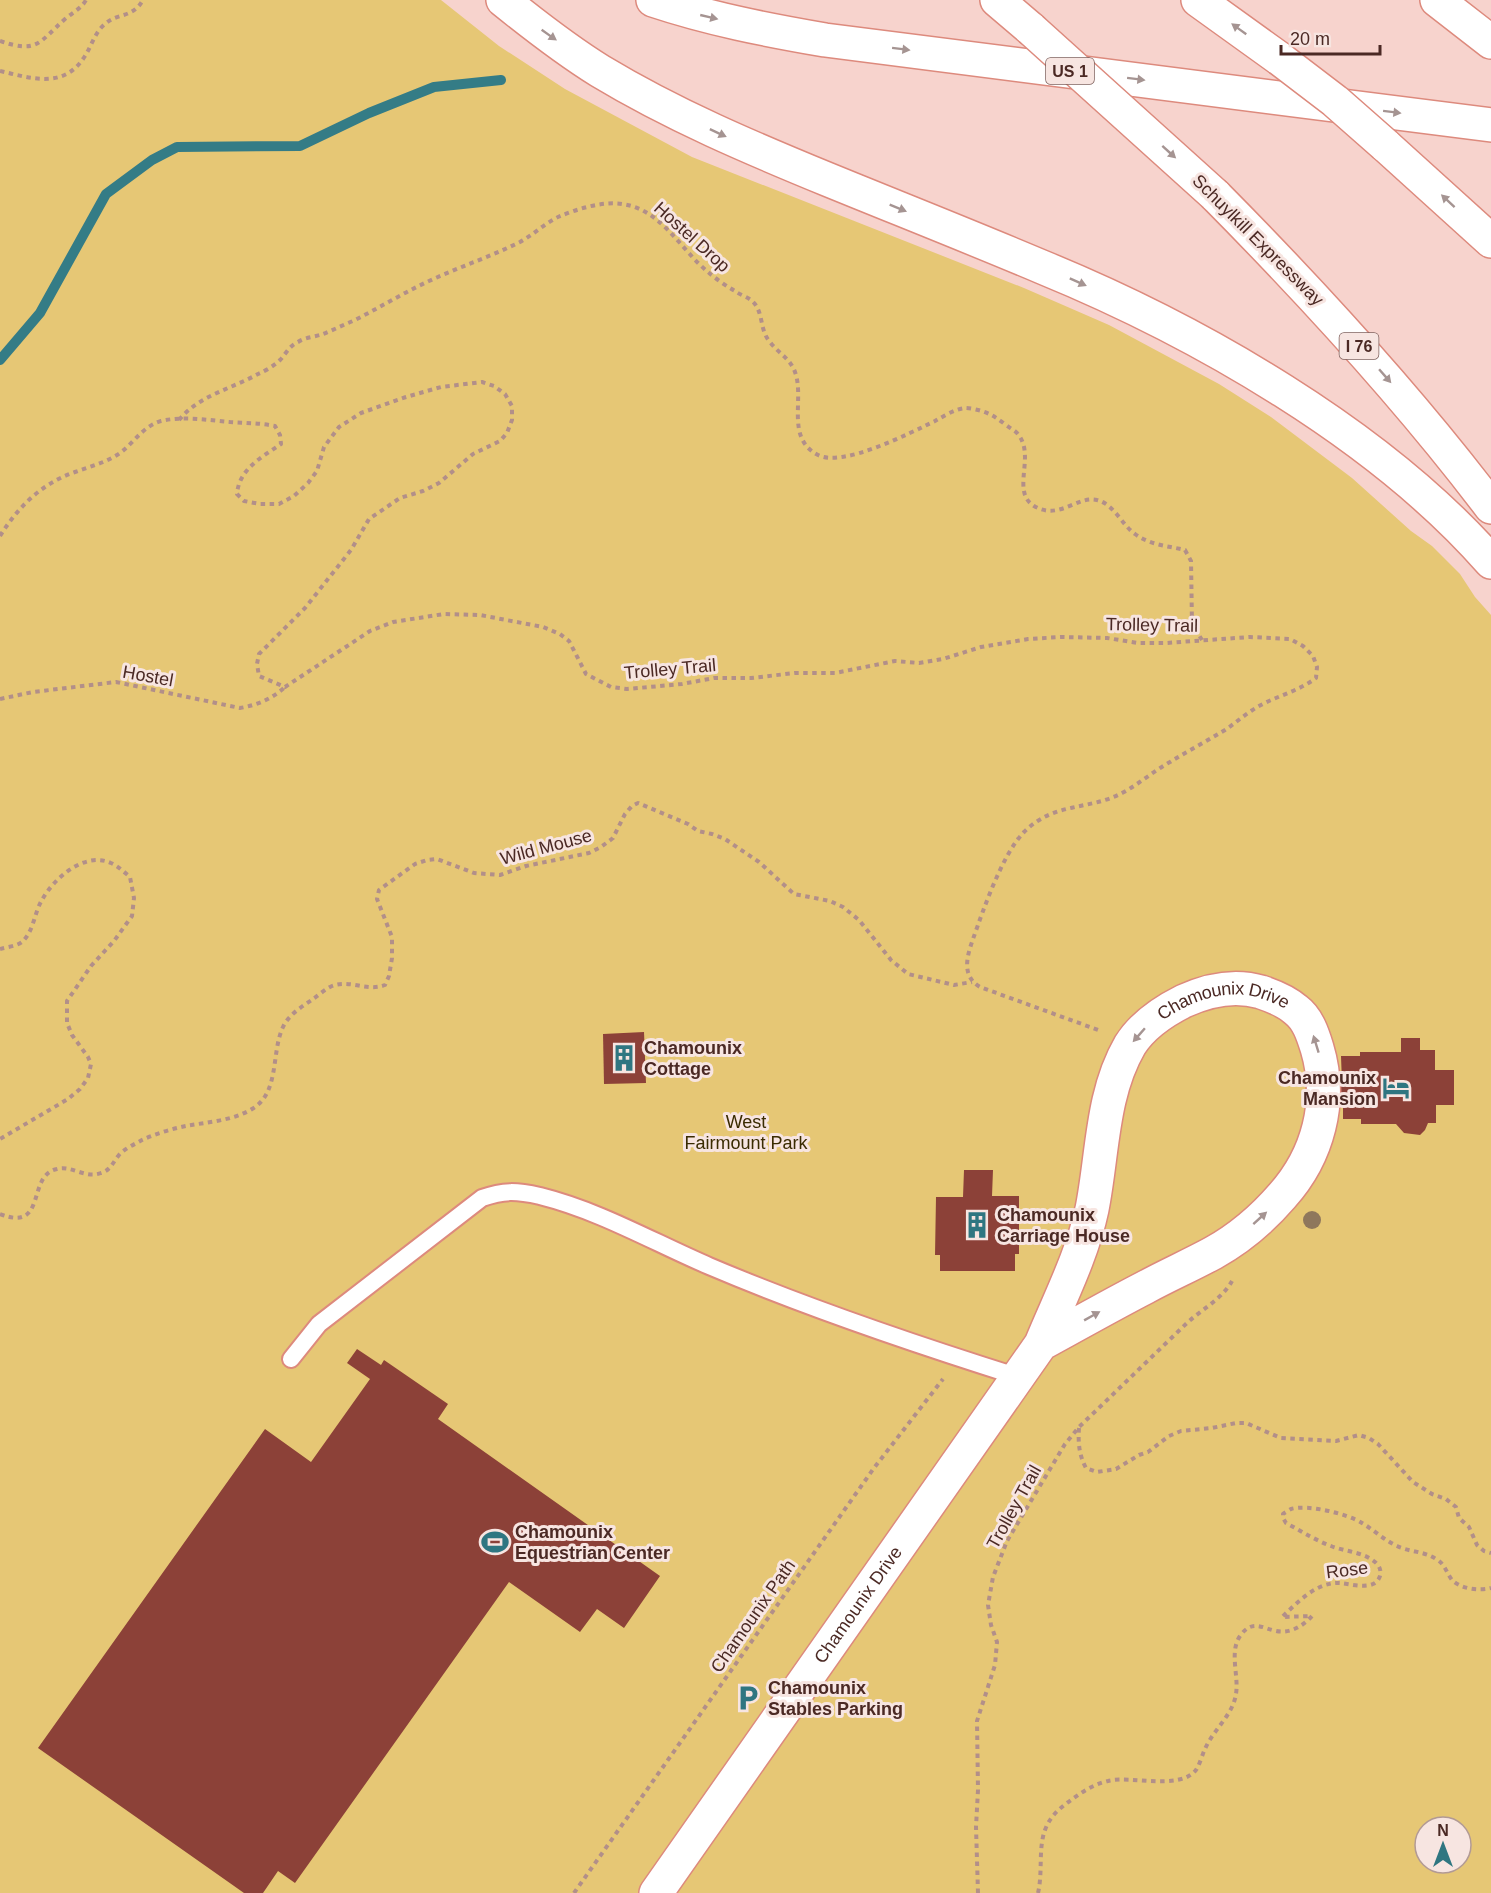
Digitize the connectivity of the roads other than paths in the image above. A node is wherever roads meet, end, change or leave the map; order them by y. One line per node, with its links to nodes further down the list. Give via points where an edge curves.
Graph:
1 (503, 0): 10 (main road, one-way to 10, via 599,70 670,110 746,146 1046,268 1203,345 1291,396 1354,441 1421,493)
2 (653, 0): 7 (main road, US 1, one-way to 7, via 692,13 825,40)
3 (997, 0): 9 (main road, Schuylkill Expressway / I 76, one-way to 9, bridge, via 1215,195 1346,331)
4 (1198, 0): 8 (main road, one-way to 4, bridge, via 1335,101)
5 (1437, 0): 6 (main road)
6 (1491, 42)
7 (1491, 125)
8 (1491, 241)
9 (1491, 507)
10 (1491, 562)
11 (1041, 1344): 11 (main road, Chamounix Drive, one-way to 11, via 1215,1252 1258,1220 1301,1174 1322,1115 1324,1088 1312,1031 1298,1011 1276,997 1254,990 1231,988 1202,993 1149,1023 1131,1044 1110,1096 1092,1211 1081,1248); 13 (main road, Chamounix Drive)
12 (291, 1359): 13 (lane, via 319,1324 354,1295 482,1198 501,1191 566,1204 707,1266 896,1339)
13 (1018, 1377): 14 (main road, Chamounix Drive)
14 (656, 1893)

